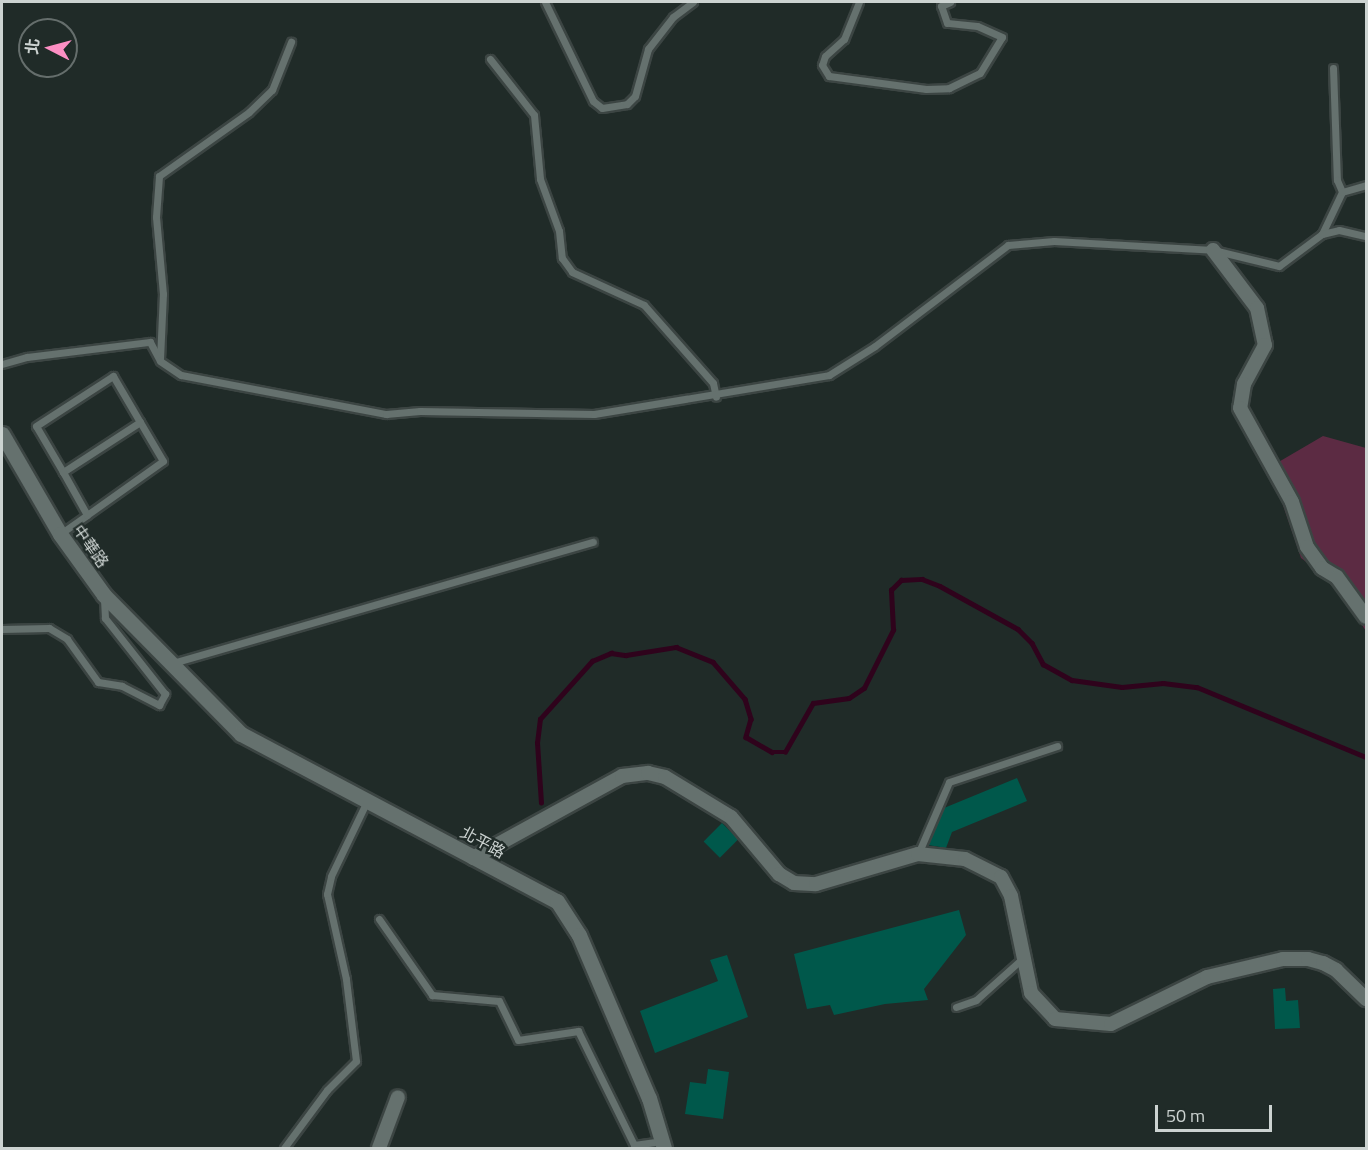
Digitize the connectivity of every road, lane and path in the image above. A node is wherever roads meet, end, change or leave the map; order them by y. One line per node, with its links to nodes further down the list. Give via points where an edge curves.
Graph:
1 (545, 2): 2 (lane, via 593,101 602,108 627,104 635,96 648,49 673,17)
2 (693, 2)
3 (859, 2): 4 (lane, via 844,39 825,56 822,65 829,76 926,89 950,88 968,81 990,59 1002,37 977,26 947,23 941,6)
4 (950, 2)
5 (291, 42): 13 (lane, via 272,90 249,112 159,176 156,217 163,294)
6 (490, 59): 15 (lane, via 534,115 540,179 559,231 562,258 572,272 644,305 713,383)
7 (1333, 68): 9 (lane, via 1336,180)
8 (1366, 185): 9 (lane)
9 (1342, 192): 10 (lane)
10 (1322, 234): 11 (lane, via 1339,230); 12 (lane, via 1278,266)
11 (1366, 236)
12 (1213, 250): 15 (lane, via 1054,241 1008,245 867,352 829,375); 23 (street, via 1257,308 1265,345 1244,384 1240,408 1292,502 1307,547 1322,568 1337,577)
13 (160, 361): 14 (lane, via 150,342 27,357); 15 (lane, via 181,375 386,414 594,414)
14 (2, 364)
15 (716, 397)
16 (140, 422): 18 (lane); 18 (lane, via 113,376 36,426); 19 (lane, via 163,461)
17 (2, 434): 20 (street, 中華路)
18 (63, 472): 19 (lane)
19 (87, 515): 20 (lane)
20 (60, 534): 22 (street, 中華路)
21 (593, 542): 25 (lane)
22 (104, 595): 24 (lane, via 105,618 165,694 159,705 122,686 98,682 68,639 49,628); 25 (street, 中華路)
23 (1366, 617)
24 (2, 628)
25 (170, 664): 27 (street, 北平路, via 241,734)
26 (1056, 746): 28 (lane, via 949,782)
27 (367, 801): 29 (street, 北平路); 36 (lane, via 331,876 327,894 346,979 356,1061 327,1090)
28 (918, 854): 29 (street, via 816,884 794,884 779,874 731,817 665,777 648,773 622,776); 31 (street, via 965,859 1000,877 1011,896)
29 (474, 858): 35 (street, 北平路, via 557,901 579,935)
30 (379, 919): 35 (lane, via 432,995 499,1001 518,1041 578,1030 634,1145)
31 (1024, 957): 32 (street, via 1030,993 1055,1020 1111,1024 1207,977 1283,959 1308,958 1330,966); 33 (lane, via 976,1000)
32 (1366, 999)
33 (956, 1007)
34 (398, 1097): 37 (street)
35 (664, 1145)
36 (284, 1149)
37 (379, 1149)

